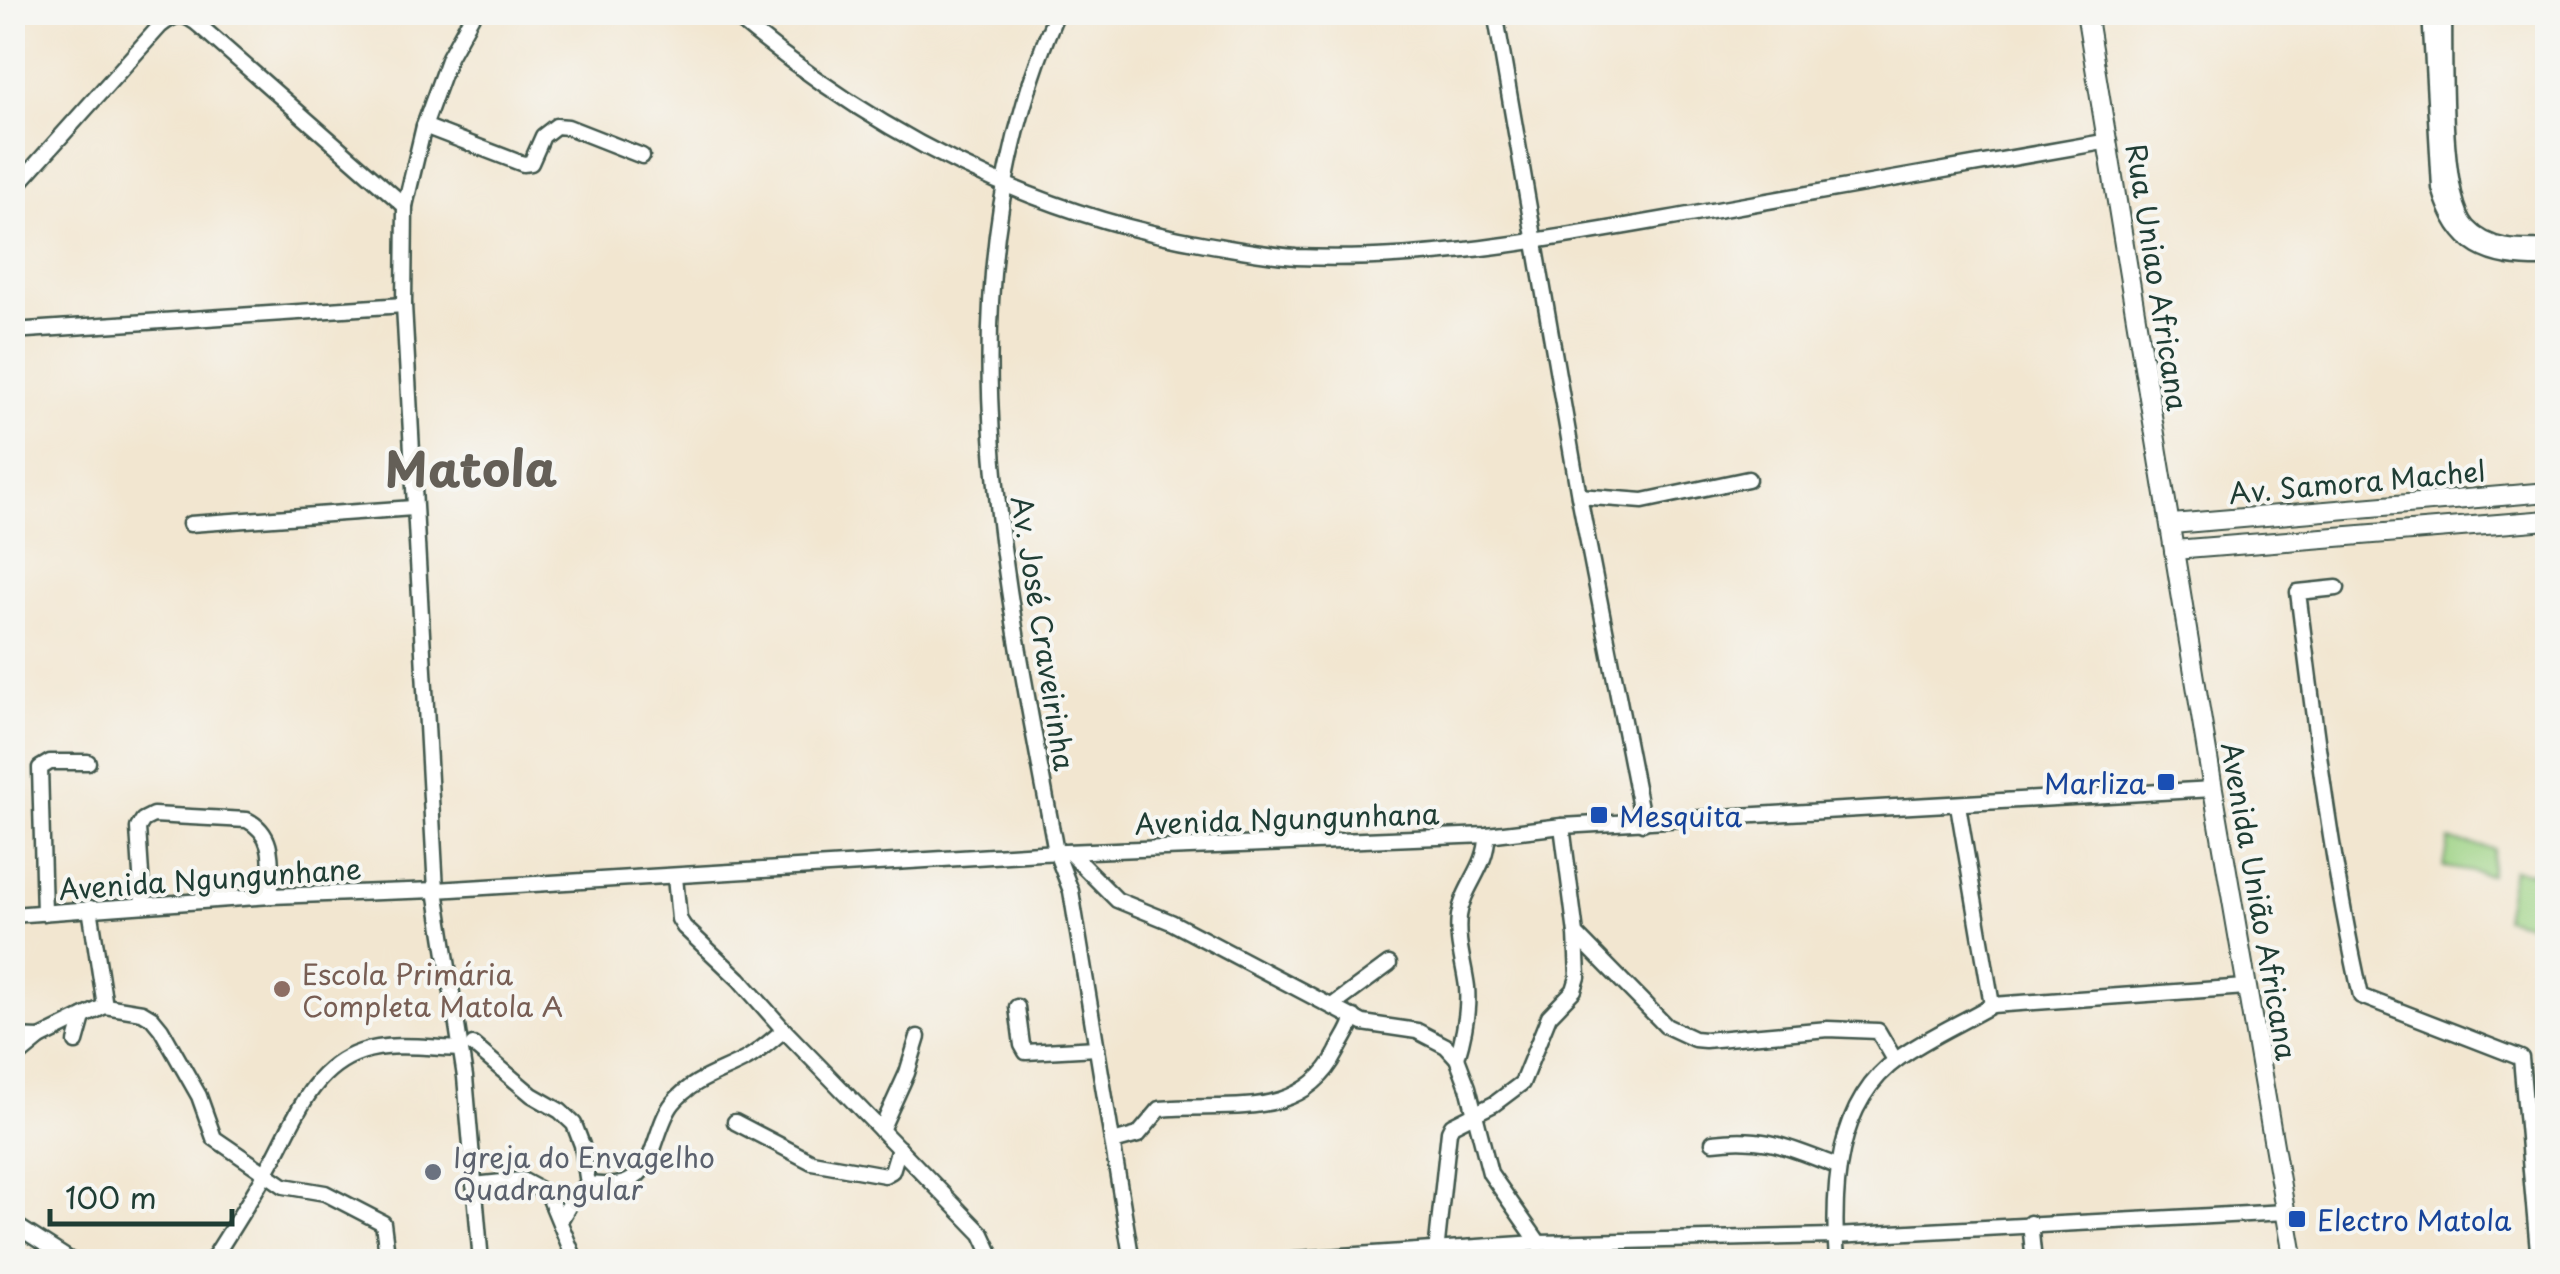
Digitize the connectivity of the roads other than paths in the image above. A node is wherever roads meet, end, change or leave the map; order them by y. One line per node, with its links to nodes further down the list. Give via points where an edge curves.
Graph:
1 (474, 12): 8 (street)
2 (730, 12): 11 (street, via 839,97)
3 (1058, 12): 11 (street, Av. José Craveirinha)
4 (1495, 12): 14 (street)
5 (2086, 12): 9 (main road, Rua Uniao Africana)
6 (2430, 12): 16 (street, via 2446,210 2472,244 2494,255)
7 (2444, 12): 15 (street, via 2449,156 2460,215 2498,246)
8 (424, 126): 10 (street, via 524,164 532,163 543,136 556,126); 13 (street)
9 (2109, 141): 14 (street); 20 (main road, Rua Uniao Africana)
10 (642, 156)
11 (1003, 185): 14 (street, via 1129,228 1293,256); 38 (street, Av. José Craveirinha, via 988,330 991,454 1008,593)
12 (12, 191): 13 (street, via 160,26 186,14)
13 (405, 206): 17 (street)
14 (1536, 242): 22 (street)
15 (2548, 248)
16 (2548, 259)
17 (404, 305): 18 (street); 23 (street)
18 (12, 331)
19 (1748, 479): 22 (street, via 1643,501)
20 (2163, 482): 25 (main road, via 2178,504); 27 (main road, Rua Uniao Africana)
21 (2548, 492): 25 (main road, Av. Samora Machel)
22 (1579, 496): 35 (street)
23 (413, 508): 26 (street); 40 (street)
24 (2548, 520): 28 (main road, Av. Samora Machel)
25 (2206, 521): 27 (main road, Av. Samora Machel)
26 (190, 524)
27 (2172, 524): 29 (main road, Rua Uniao Africana)
28 (2212, 547): 29 (main road, Av. Samora Machel); 30 (main road)
29 (2174, 550): 30 (main road, Avenida União Africana)
30 (2179, 583): 33 (main road, Avenida União Africana)
31 (2337, 588): 94 (street, via 2298,592 2360,996 2521,1058)
32 (88, 762): 45 (street, via 40,768)
33 (2212, 788): 34 (street, Avenida Ngungunhana); 49 (main road, Avenida União Africana)
34 (1958, 805): 35 (street, Avenida Ngungunhana); 50 (street)
35 (1643, 823): 36 (street, Avenida Ngungunhana)
36 (1562, 826): 37 (street, Avenida Ngungunhana); 47 (street)
37 (1487, 835): 38 (street, Avenida Ngungunhana); 63 (street, via 1488,853 1460,908 1467,1012)
38 (1062, 852): 39 (street, Avenida Ngungunhana); 52 (street, via 1117,900); 62 (street, Av. José Craveirinha)
39 (675, 876): 40 (street, Avenida Ngungunhana); 56 (street, via 684,927)
40 (436, 890): 41 (street, Avenida Ngungunhana); 61 (street)
41 (411, 891): 42 (street, Avenida Ngungunhane)
42 (271, 896): 43 (street, Avenida Ngungunhane); 43 (street, via 269,843 258,825 153,815 138,828)
43 (142, 905): 44 (street, Avenida Ngungunhane)
44 (90, 908): 45 (street, Avenida Ngungunhane); 51 (street)
45 (44, 913): 46 (street, Avenida Ngungunhane)
46 (12, 914)
47 (1576, 934): 64 (street, via 1666,1026 1694,1039 1868,1030 1882,1034); 66 (street, via 1574,990 1549,1016 1526,1075 1511,1093)
48 (1390, 964): 52 (street)
49 (2246, 987): 50 (street); 76 (main road, Avenida União Africana)
50 (1992, 1005): 64 (street)
51 (104, 1006): 54 (street); 73 (street, via 152,1018 199,1096 214,1138)
52 (1332, 1006): 55 (street)
53 (1016, 1007): 62 (street, via 1026,1052)
54 (83, 1017): 59 (street); 60 (street)
55 (1354, 1017): 63 (street, via 1431,1036); 69 (street, via 1327,1070 1293,1096 1270,1104 1160,1109 1138,1135)
56 (784, 1030): 68 (street); 74 (street, via 674,1102 642,1172 629,1182)
57 (918, 1036): 68 (street)
58 (12, 1037): 59 (street)
59 (40, 1038): 65 (street)
60 (76, 1042)
61 (467, 1047): 73 (street, via 384,1048 340,1062 311,1089); 74 (street, via 574,1124); 75 (street)
62 (1097, 1048): 69 (street, Av. José Craveirinha)
63 (1457, 1058): 66 (street)
64 (1895, 1060): 72 (street, via 1860,1104)
65 (12, 1061)
66 (1474, 1112): 81 (street, via 1490,1173); 82 (street, via 1452,1126 1446,1140)
67 (735, 1122): 71 (street, via 812,1162 885,1175)
68 (881, 1130): 71 (street)
69 (1113, 1142): 89 (street, Av. José Craveirinha)
70 (1713, 1142): 72 (street, via 1770,1141)
71 (899, 1148): 88 (street, via 982,1234)
72 (1837, 1166): 80 (street)
73 (264, 1173): 84 (street); 85 (street, via 384,1223)
74 (588, 1184): 77 (street)
75 (474, 1185): 77 (street, via 535,1184); 86 (street)
76 (2286, 1212): 79 (street); 93 (main road, Avenida União Africana)
77 (561, 1219): 87 (street)
78 (12, 1223): 83 (street)
79 (2030, 1223): 80 (street); 92 (street)
80 (1835, 1236): 81 (street); 91 (street)
81 (1538, 1244): 82 (street)
82 (1436, 1255): 90 (street)
83 (73, 1262)
84 (212, 1262)
85 (388, 1262)
86 (481, 1262)
87 (576, 1262)
88 (996, 1262)
89 (1132, 1262)
90 (1252, 1262)
91 (1837, 1262)
92 (2034, 1262)
93 (2294, 1262)
94 (2539, 1262)

